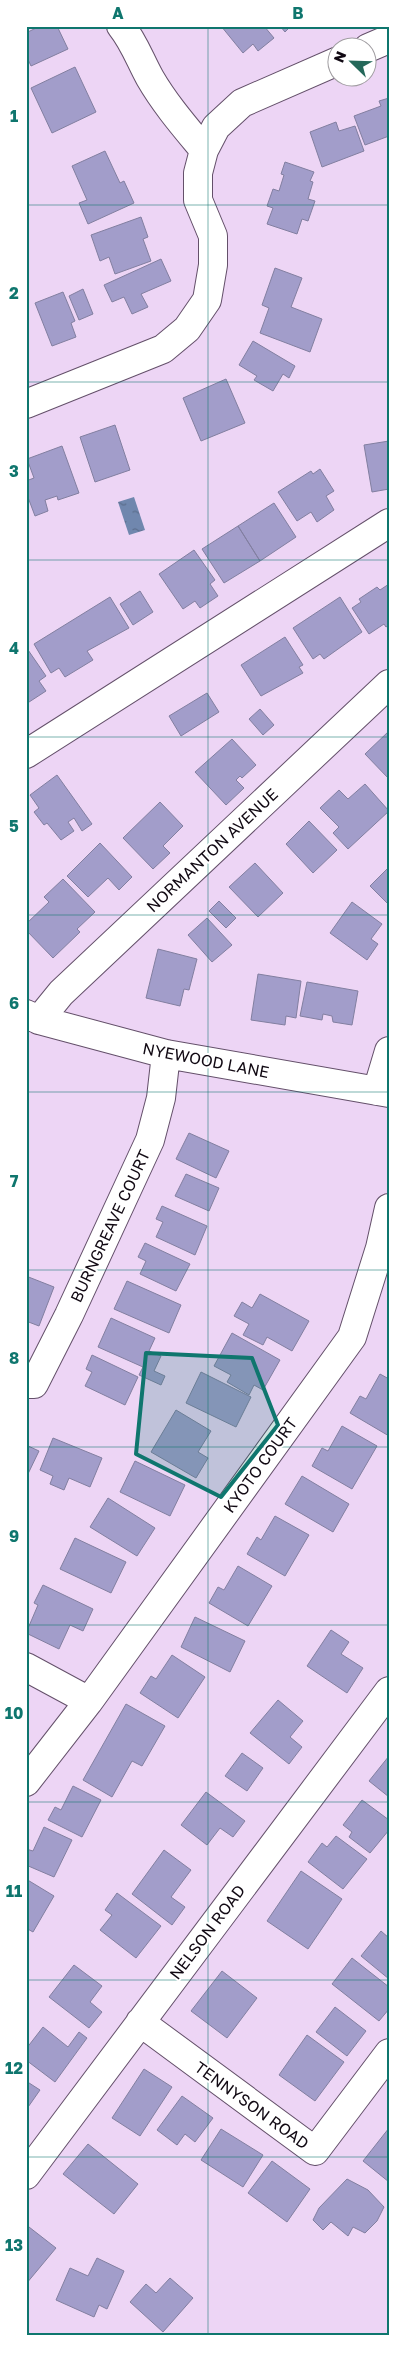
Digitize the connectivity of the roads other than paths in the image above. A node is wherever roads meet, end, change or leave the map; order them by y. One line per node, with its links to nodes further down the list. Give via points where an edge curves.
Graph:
1 (121, 26): 3 (street, via 130,37 150,78)
2 (328, 65): 3 (street, via 242,103 216,127)
3 (204, 150): 4 (street, via 198,174 198,200 213,236 213,265 207,300 187,329 163,349)
4 (26, 404)
5 (389, 523): 7 (street)
6 (389, 684): 8 (street, NORMANTON AVENUE)
7 (26, 754)
8 (33, 1017): 10 (street, NYEWOOD LANE)
9 (389, 1051): 11 (street)
10 (166, 1054): 11 (street, NYEWOOD LANE); 13 (street, BURNGREAVE COURT, via 161,1098 150,1140 70,1315 34,1384)
11 (383, 1092)
12 (389, 1208): 16 (street, KYOTO COURT, via 352,1337)
13 (26, 1384)
14 (26, 1667): 16 (street)
15 (389, 1690): 18 (street, NELSON ROAD)
16 (89, 1701): 17 (street, KYOTO COURT)
17 (26, 1782)
18 (140, 2022): 19 (street, TENNYSON ROAD, via 315,2151); 20 (street, NELSON ROAD)
19 (389, 2053)
20 (26, 2174)

